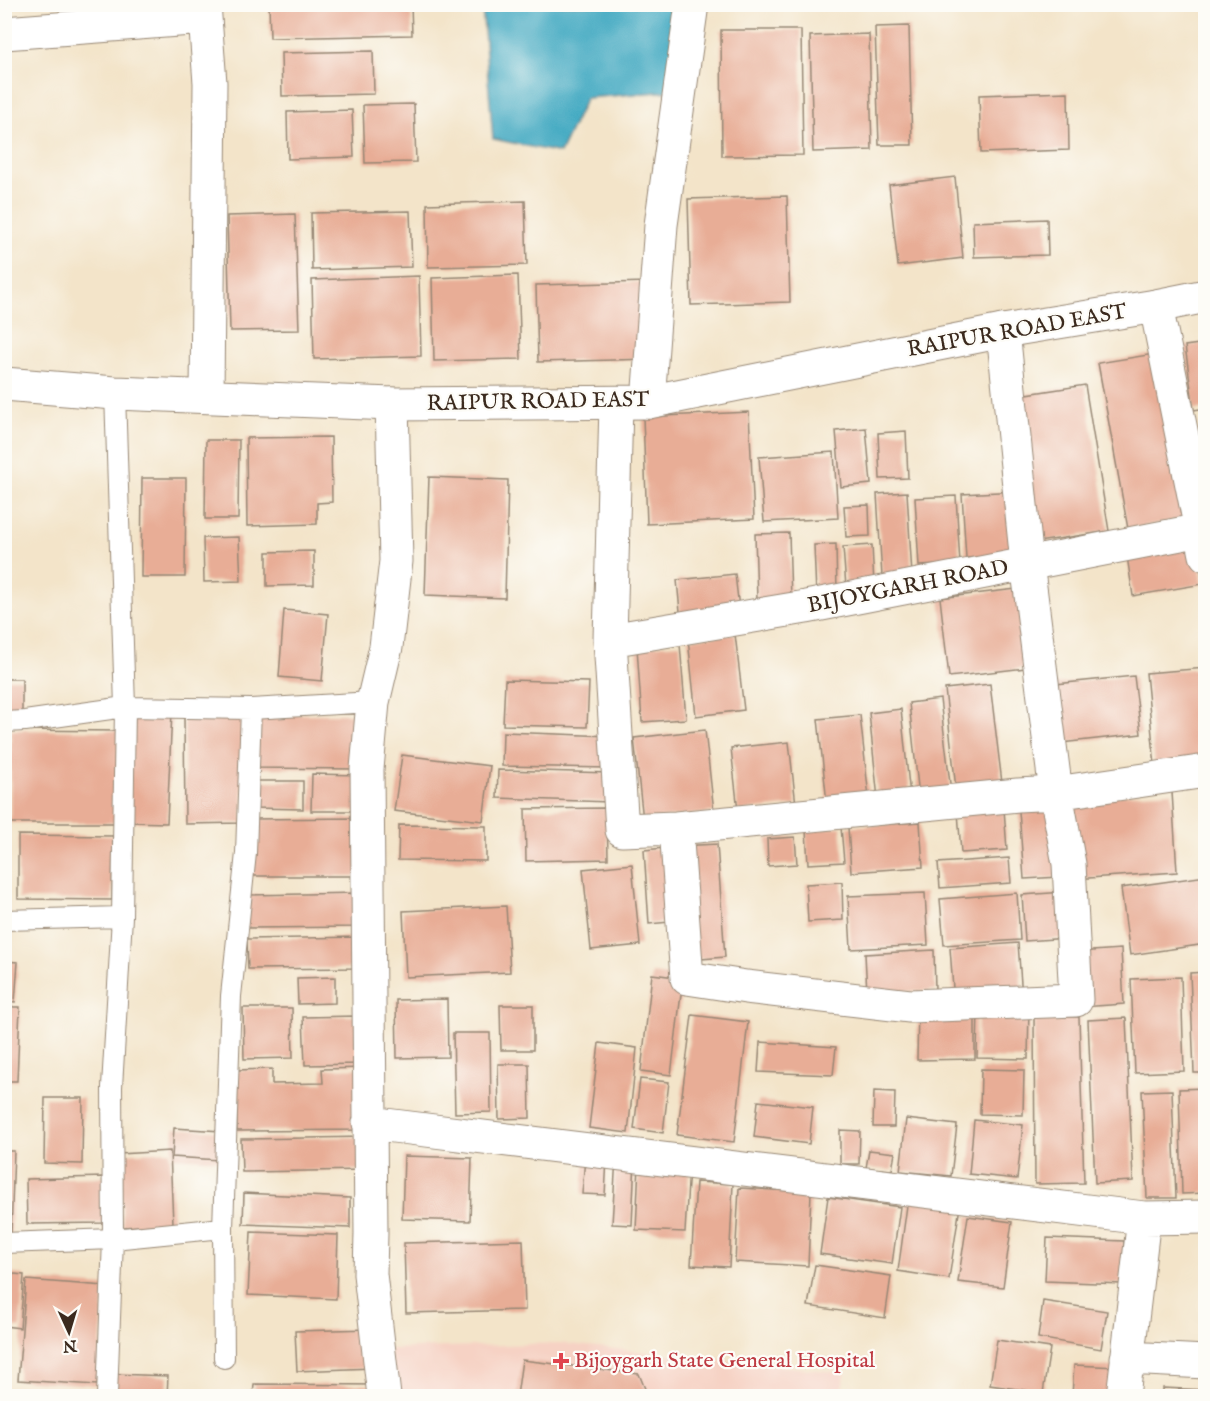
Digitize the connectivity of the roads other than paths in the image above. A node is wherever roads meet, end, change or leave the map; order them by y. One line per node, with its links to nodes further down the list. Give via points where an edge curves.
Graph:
1 (692, 4): 10 (street, via 662,225)
2 (204, 11): 3 (street); 9 (street, via 210,83)
3 (4, 33)
4 (1206, 296): 5 (street, RAIPUR ROAD EAST)
5 (1156, 306): 6 (street, RAIPUR ROAD EAST); 13 (street)
6 (1004, 331): 10 (street, RAIPUR ROAD EAST); 14 (street)
7 (4, 384): 8 (street, RAIPUR ROAD EAST)
8 (115, 393): 9 (street, RAIPUR ROAD EAST); 17 (lane)
9 (207, 396): 11 (street, RAIPUR ROAD EAST)
10 (648, 402): 12 (street, RAIPUR ROAD EAST)
11 (393, 404): 12 (street, RAIPUR ROAD EAST); 16 (street, via 396,561 386,647)
12 (616, 404): 15 (street)
13 (1204, 538): 14 (street, BIJOYGARH ROAD)
14 (1027, 563): 15 (street, BIJOYGARH ROAD, via 806,607); 21 (street)
15 (610, 640): 22 (street, via 622,830)
16 (374, 702): 18 (lane); 25 (street, via 367,769)
17 (125, 707): 18 (lane); 19 (lane); 23 (lane)
18 (251, 709): 28 (lane, via 246,853 231,996)
19 (4, 722)
20 (1206, 771): 21 (street)
21 (1056, 793): 22 (street); 22 (street, via 1069,864 1076,1000 910,1006 687,978)
22 (676, 828)
23 (122, 917): 24 (lane); 29 (lane, via 112,1087)
24 (4, 920)
25 (369, 1123): 27 (street); 35 (street, via 369,1274)
26 (1206, 1217): 27 (street)
27 (1144, 1218): 32 (street)
28 (223, 1228): 29 (lane); 31 (lane)
29 (113, 1239): 30 (lane); 34 (lane)
30 (4, 1243)
31 (225, 1358)
32 (1127, 1358): 33 (street); 36 (street)
33 (1206, 1362)
34 (107, 1396)
35 (384, 1396)
36 (1122, 1396)

